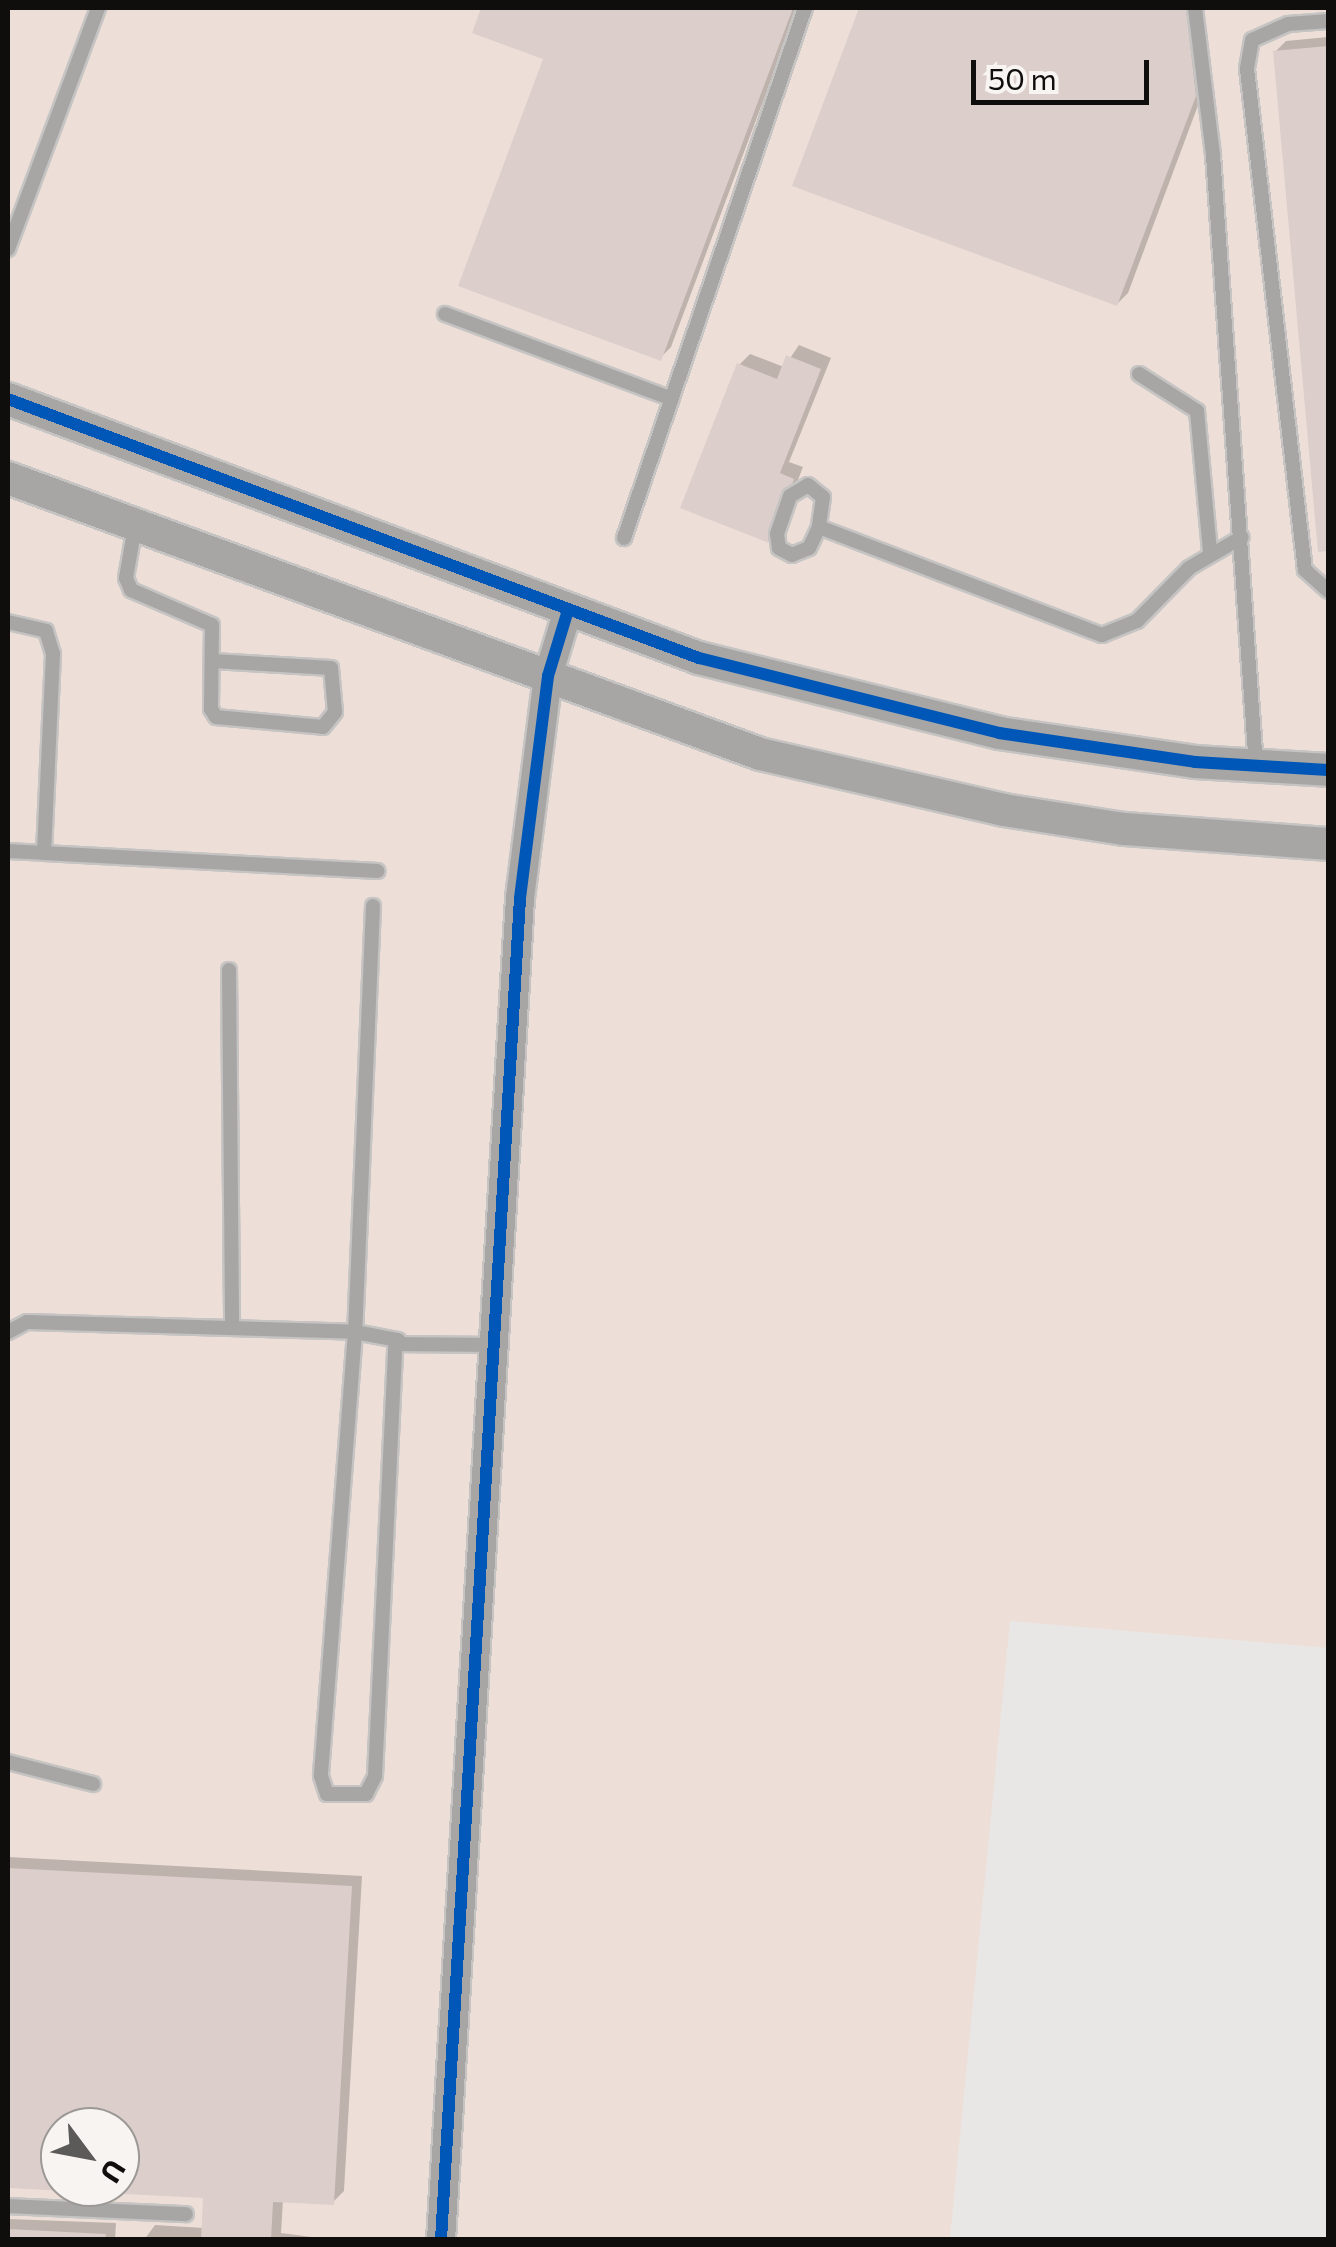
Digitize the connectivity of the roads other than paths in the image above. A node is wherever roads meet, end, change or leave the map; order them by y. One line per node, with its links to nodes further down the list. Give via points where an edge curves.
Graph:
1 (98, 8): 5 (lane)
2 (805, 8): 8 (lane)
3 (1195, 8): 13 (lane)
4 (1328, 21): 16 (lane, via 1288,24 1252,40 1247,70 1305,570)
5 (9, 241)
6 (445, 314): 8 (lane)
7 (1139, 374): 15 (lane, via 1198,411)
8 (672, 398): 14 (lane)
9 (8, 399): 17 (street)
10 (8, 478): 11 (street)
11 (135, 525): 19 (lane, via 128,584 144,597 206,618); 20 (street)
12 (819, 527): 12 (lane, via 801,554 776,544 790,496 802,484 823,496); 15 (lane, via 1102,636 1137,621 1161,590)
13 (1242, 537): 15 (lane); 21 (lane)
14 (624, 538)
15 (1210, 552)
16 (1328, 591)
17 (568, 610): 20 (street); 21 (street, via 699,658 951,724 1088,749)
18 (8, 622): 25 (lane, via 46,630 54,654)
19 (213, 661): 19 (lane, via 216,717 324,727 335,712 331,668)
20 (548, 676): 23 (street, via 838,776 1124,829); 33 (street, via 520,898)
21 (1256, 767): 22 (street)
22 (1328, 770)
23 (1328, 844)
24 (8, 851): 25 (lane)
25 (44, 853): 26 (lane)
26 (378, 871)
27 (373, 906): 31 (lane)
28 (229, 970): 29 (lane)
29 (232, 1328): 30 (lane, via 27,1322); 31 (lane)
30 (8, 1332)
31 (356, 1332): 32 (lane); 32 (lane, via 321,1776 327,1794 357,1797 375,1776)
32 (398, 1340): 33 (lane)
33 (493, 1346): 38 (street)
34 (8, 1762): 35 (lane)
35 (94, 1784)
36 (8, 2206): 37 (lane)
37 (186, 2214)
38 (441, 2240)

